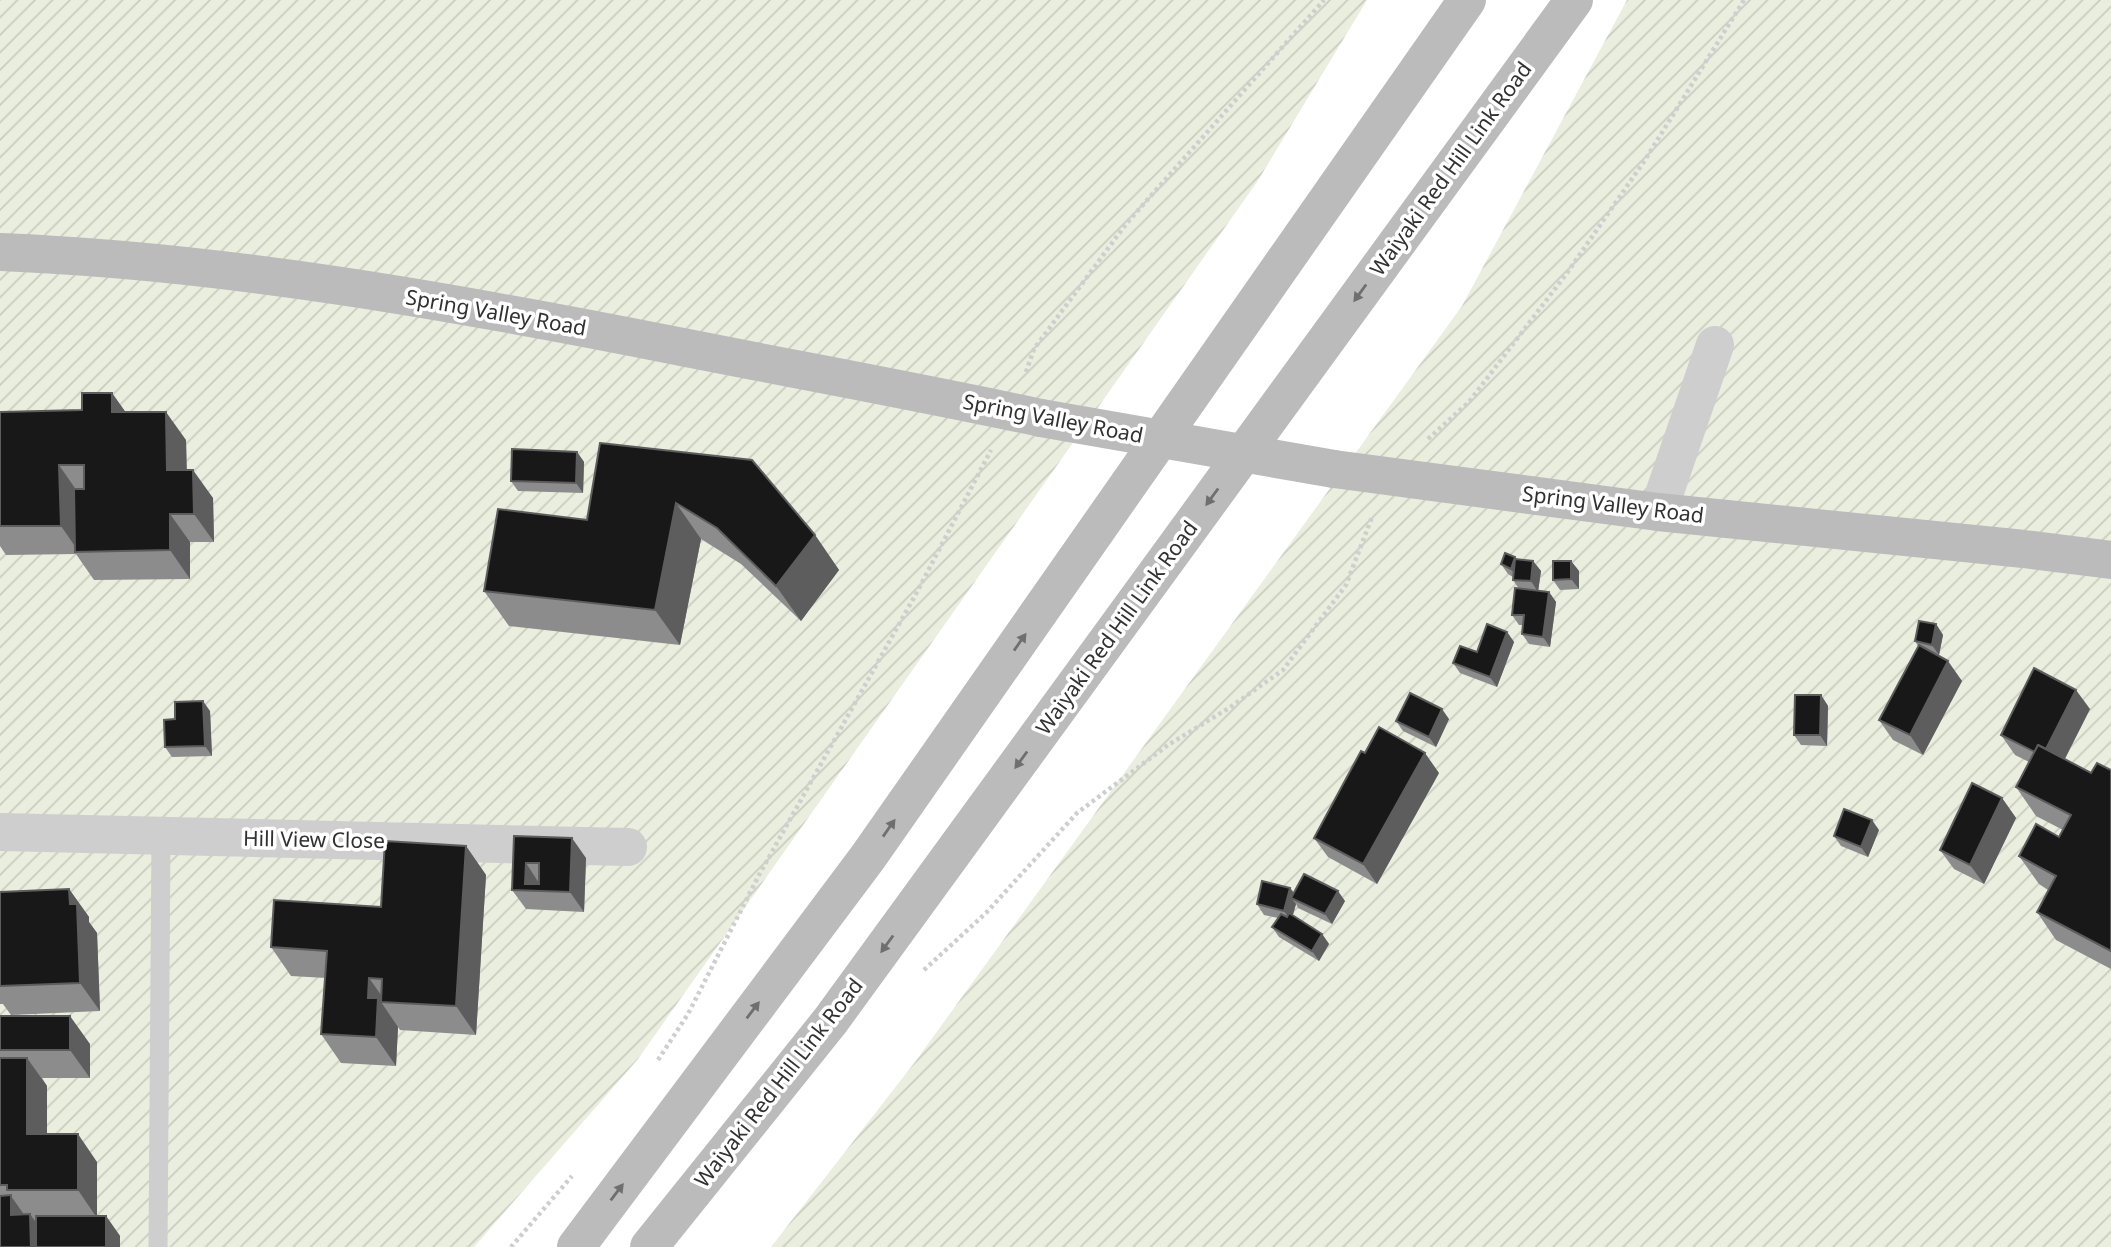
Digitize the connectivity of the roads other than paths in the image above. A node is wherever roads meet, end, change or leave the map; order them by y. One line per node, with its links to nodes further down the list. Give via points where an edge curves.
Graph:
1 (1467, 0): 11 (main road, one-way to 1, via 868,857)
2 (1574, 0): 12 (main road, Waiyaki Red Hill Link Road, one-way to 12, via 831,1020)
3 (0, 252): 5 (main road, Spring Valley Road, bridge, via 84,255 235,272 514,314 1027,415 1334,469)
4 (1715, 345): 5 (street)
5 (1658, 512): 6 (main road, Spring Valley Road)
6 (2111, 560)
7 (0, 832): 8 (street, Hill View Close)
8 (161, 836): 9 (street, Hill View Close); 10 (lane)
9 (628, 848)
10 (158, 1247)
11 (576, 1247)
12 (649, 1247)

